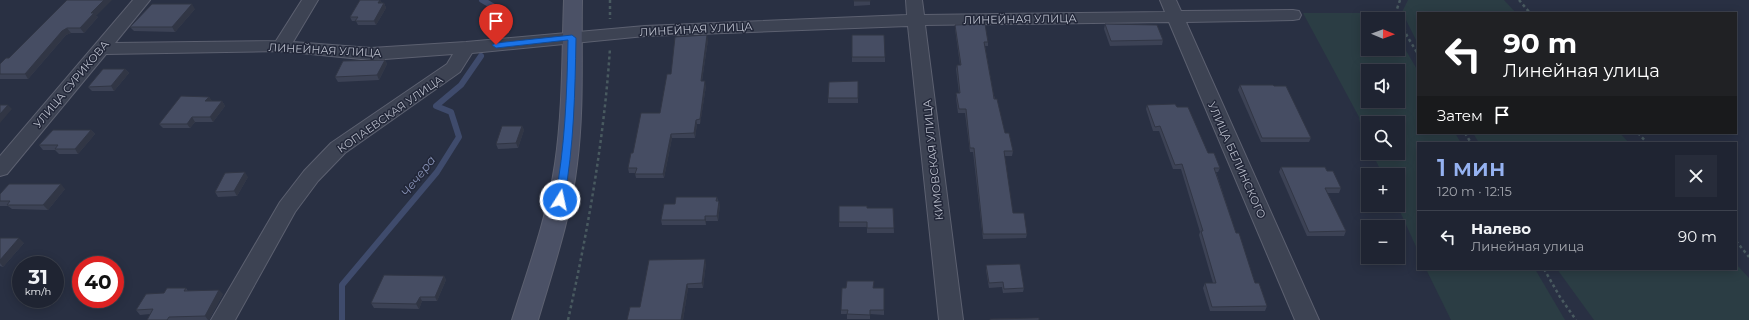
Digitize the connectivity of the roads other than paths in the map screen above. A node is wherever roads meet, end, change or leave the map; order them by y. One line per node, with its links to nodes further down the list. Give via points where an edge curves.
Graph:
1 (142, 0): 11 (street, УЛИЦА СУРИКОВА)
2 (310, 0): 9 (street)
3 (573, 0): 8 (street)
4 (914, 0): 7 (street, КИМОВСКАЯ УЛИЦА)
5 (1172, 8): 6 (street, ЛИНЕЙНАЯ УЛИЦА); 7 (street, ЛИНЕЙНАЯ УЛИЦА); 16 (street, УЛИЦА БЕЛИНСКОГО)
6 (1293, 15)
7 (917, 20): 8 (street, ЛИНЕЙНАЯ УЛИЦА, via 645,31); 15 (street, КИМОВСКАЯ УЛИЦА)
8 (572, 38): 10 (street, ЛИНЕЙНАЯ УЛИЦА); 14 (street, via 566,164 558,212)
9 (281, 46): 10 (street, ЛИНЕЙНАЯ УЛИЦА, via 371,54); 11 (street, ЛИНЕЙНАЯ УЛИЦА)
10 (466, 48): 13 (street, КОПАЕВСКАЯ УЛИЦА, via 454,68 338,148 311,176 287,207)
11 (100, 49): 12 (street, УЛИЦА СУРИКОВА)
12 (0, 169)
13 (223, 320)
14 (525, 320)
15 (951, 320)
16 (1307, 320)

